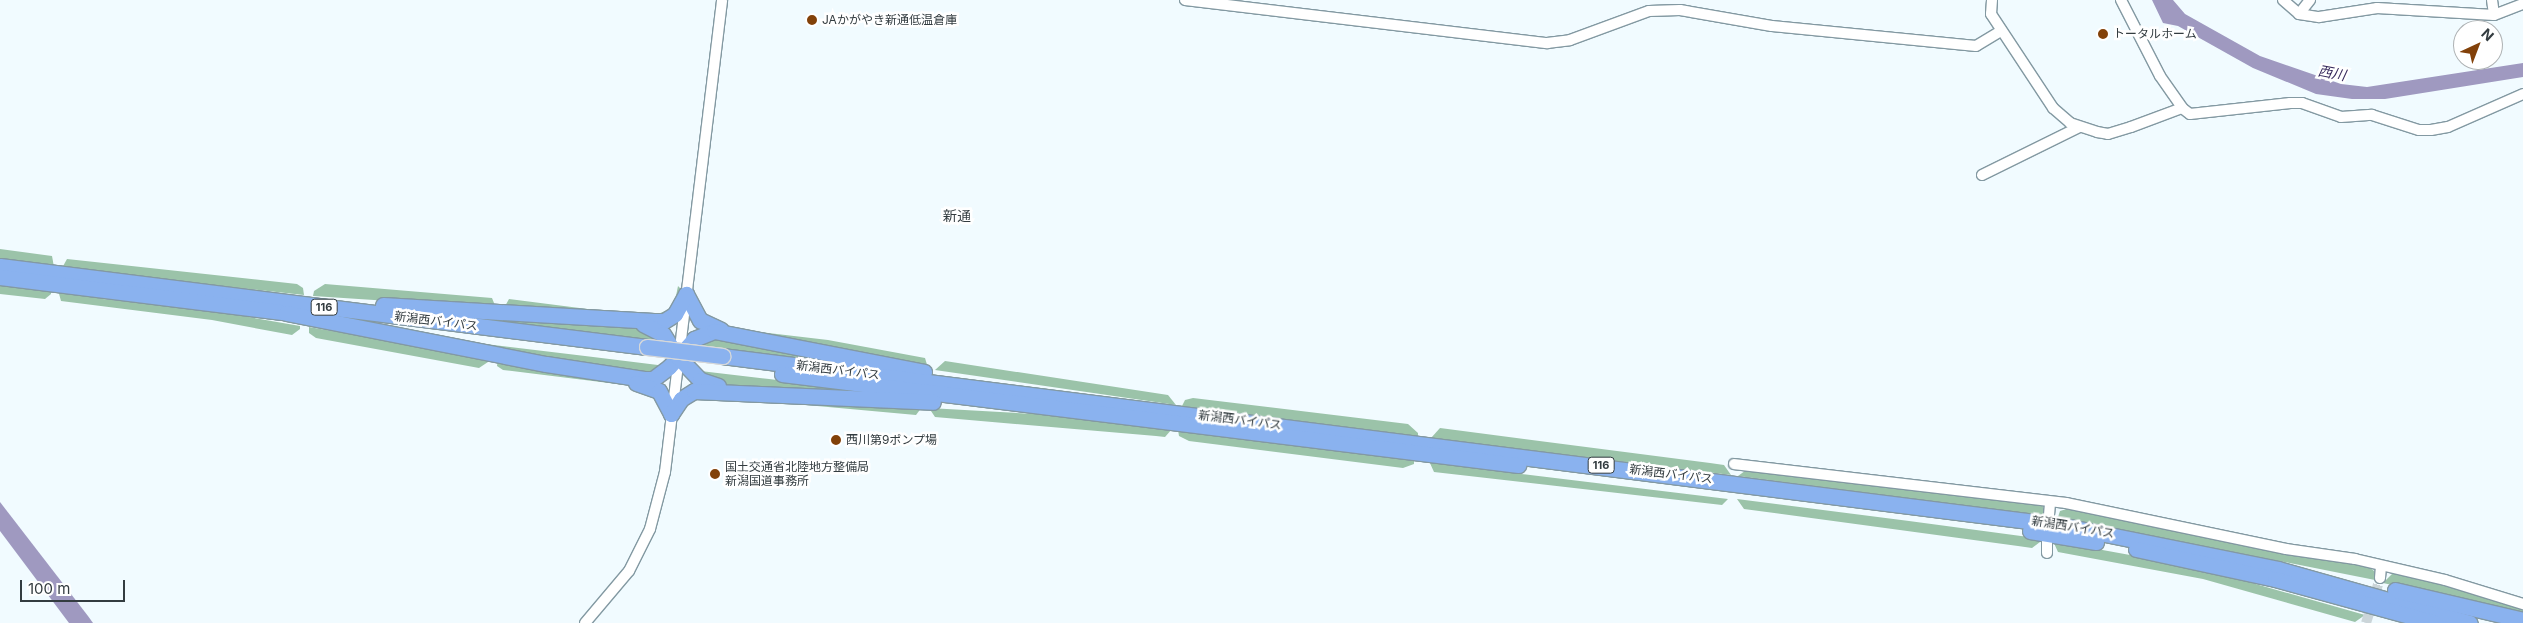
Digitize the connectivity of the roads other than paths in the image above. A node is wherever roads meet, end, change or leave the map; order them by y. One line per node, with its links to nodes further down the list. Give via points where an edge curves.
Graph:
1 (722, 0): 20 (street)
2 (1186, 0): 13 (street, via 1547,42 1570,40 1649,11 1680,10 1772,26 1976,46)
3 (1992, 0): 13 (street, via 1991,14)
4 (2121, 0): 15 (street, via 2160,76)
5 (2283, 0): 11 (street)
6 (2310, 0): 11 (street)
7 (2492, 0): 12 (street)
8 (2378, 4): 9 (street); 11 (street, via 2319,17)
9 (2412, 4): 12 (street)
10 (2523, 4): 12 (street)
11 (2300, 14)
12 (2494, 15)
13 (2001, 31): 16 (street, via 2053,108)
14 (2523, 94): 15 (street, via 2431,130 2419,130 2372,115 2334,116 2302,103 2264,104 2190,114)
15 (2182, 108): 16 (street, via 2108,134)
16 (2079, 127): 17 (street)
17 (1982, 175)
18 (0, 266): 21 (highway, 新潟西バイパス / 116)
19 (0, 277): 21 (highway, 新潟西バイパス / 116)
20 (686, 294): 22 (highway, via 675,314 664,321); 23 (highway, via 700,320); 24 (street)
21 (286, 308): 22 (highway); 25 (highway); 27 (highway, 新潟西バイパス / 116, bridge)
22 (600, 317): 24 (highway, via 655,328 668,340)
23 (727, 332): 24 (highway, via 700,335); 27 (highway)
24 (677, 356): 25 (highway, via 669,367 652,379); 26 (highway, via 692,373 709,385); 28 (street)
25 (619, 377): 28 (highway, via 654,388)
26 (753, 393): 27 (highway); 28 (highway, via 694,390 681,399)
27 (1046, 402): 35 (highway, 新潟西バイパス / 116, via 1958,520)
28 (671, 414): 39 (street, via 665,472 650,529 629,571)
29 (1734, 464): 30 (street, via 1917,483)
30 (2050, 504): 31 (street); 34 (street, via 2066,503)
31 (2049, 515)
32 (2046, 540): 33 (street)
33 (2047, 552)
34 (2381, 566): 36 (street); 37 (street)
35 (2277, 574): 38 (highway, via 2340,578); 40 (highway); 41 (highway, 新潟西バイパス / 116); 42 (highway, 新潟西バイパス / 116)
36 (2380, 578)
37 (2523, 604)
38 (2523, 620)
39 (585, 623)
40 (2404, 623)
41 (2435, 623)
42 (2470, 623)

